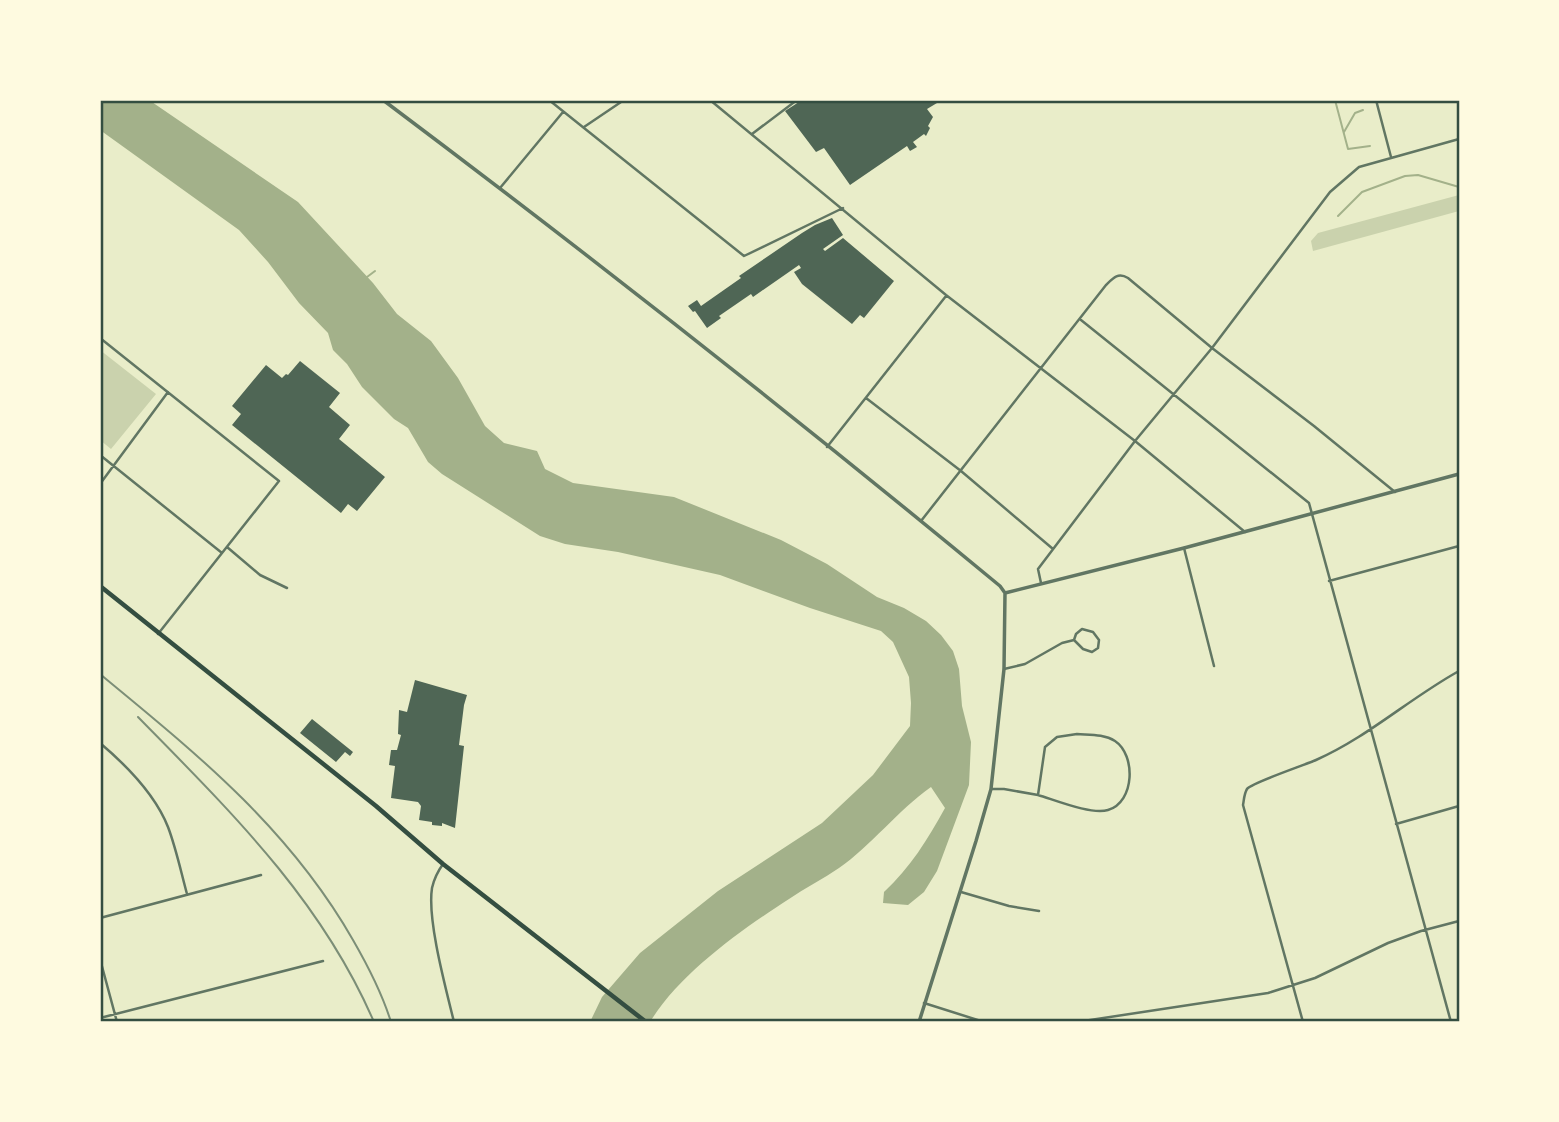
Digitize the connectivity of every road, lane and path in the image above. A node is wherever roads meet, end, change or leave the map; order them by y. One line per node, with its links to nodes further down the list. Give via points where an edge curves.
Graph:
1 (383, 100): 12 (street)
2 (549, 100): 7 (street)
3 (624, 100): 8 (street)
4 (710, 100): 9 (street)
5 (797, 100): 9 (street)
6 (1376, 100): 11 (street)
7 (564, 112): 8 (street); 12 (street)
8 (584, 127): 13 (street, via 744,256)
9 (752, 134): 13 (street)
10 (1459, 139): 11 (street)
11 (1393, 156): 17 (street, via 1346,176 1287,246)
12 (500, 188): 23 (street)
13 (843, 208): 14 (street)
14 (946, 295): 18 (street); 21 (street)
15 (1081, 320): 17 (street, via 1118,275 1128,278); 18 (street); 20 (street)
16 (100, 338): 19 (street)
17 (1212, 348): 20 (street); 29 (street)
18 (1042, 368): 22 (street); 26 (street)
19 (168, 392): 25 (street); 33 (street, via 279,481)
20 (1173, 394): 22 (street); 30 (street, via 1309,503)
21 (866, 398): 23 (street); 26 (street)
22 (1135, 441): 32 (street); 36 (street)
23 (827, 447): 31 (street)
24 (100, 455): 25 (street)
25 (114, 467): 28 (street); 37 (street)
26 (961, 471): 31 (street); 36 (street)
27 (1459, 474): 29 (street)
28 (100, 484)
29 (1395, 492): 30 (street)
30 (1311, 514): 32 (street); 38 (street)
31 (921, 521): 42 (street)
32 (1245, 532): 35 (street)
33 (227, 547): 37 (street); 41 (street, via 260,575)
34 (1459, 547): 38 (street)
35 (1184, 548): 39 (street); 45 (street)
36 (1053, 549): 39 (street, via 1038,569)
37 (222, 553): 43 (street)
38 (1329, 581): 48 (street)
39 (1041, 585): 42 (street)
40 (100, 586): 43 (main road)
41 (287, 588)
42 (1004, 593): 46 (street)
43 (158, 634): 54 (main road)
44 (1074, 640): 44 (street, via 1092,652 1099,646 1095,634 1086,629); 46 (street)
45 (1214, 666)
46 (1004, 669): 50 (street)
47 (1459, 671): 48 (street)
48 (1370, 730): 53 (street); 64 (street, via 1322,757 1247,789 1243,805)
49 (100, 743): 57 (street, via 141,784 159,810)
50 (991, 789): 51 (street); 56 (street)
51 (1038, 795): 51 (street, via 1043,753 1053,738 1100,735 1116,741 1123,750 1129,787 1114,808 1098,812)
52 (1459, 806): 53 (street)
53 (1396, 824): 61 (street)
54 (443, 864): 69 (street, via 432,889 432,912); 70 (main road)
55 (261, 875): 57 (street)
56 (960, 891): 58 (street); 65 (street)
57 (187, 894): 59 (street)
58 (1039, 911)
59 (100, 918)
60 (1459, 921): 61 (street)
61 (1426, 931): 64 (street); 75 (street)
62 (100, 959): 66 (street)
63 (323, 961): 66 (street)
64 (1293, 985): 73 (street, via 1268,993); 74 (street)
65 (925, 1003): 71 (street); 72 (street)
66 (115, 1014): 67 (street); 68 (street)
67 (100, 1018)
68 (117, 1022)
69 (453, 1022)
70 (646, 1022)
71 (919, 1022)
72 (984, 1022)
73 (1077, 1022)
74 (1303, 1022)
75 (1451, 1022)

